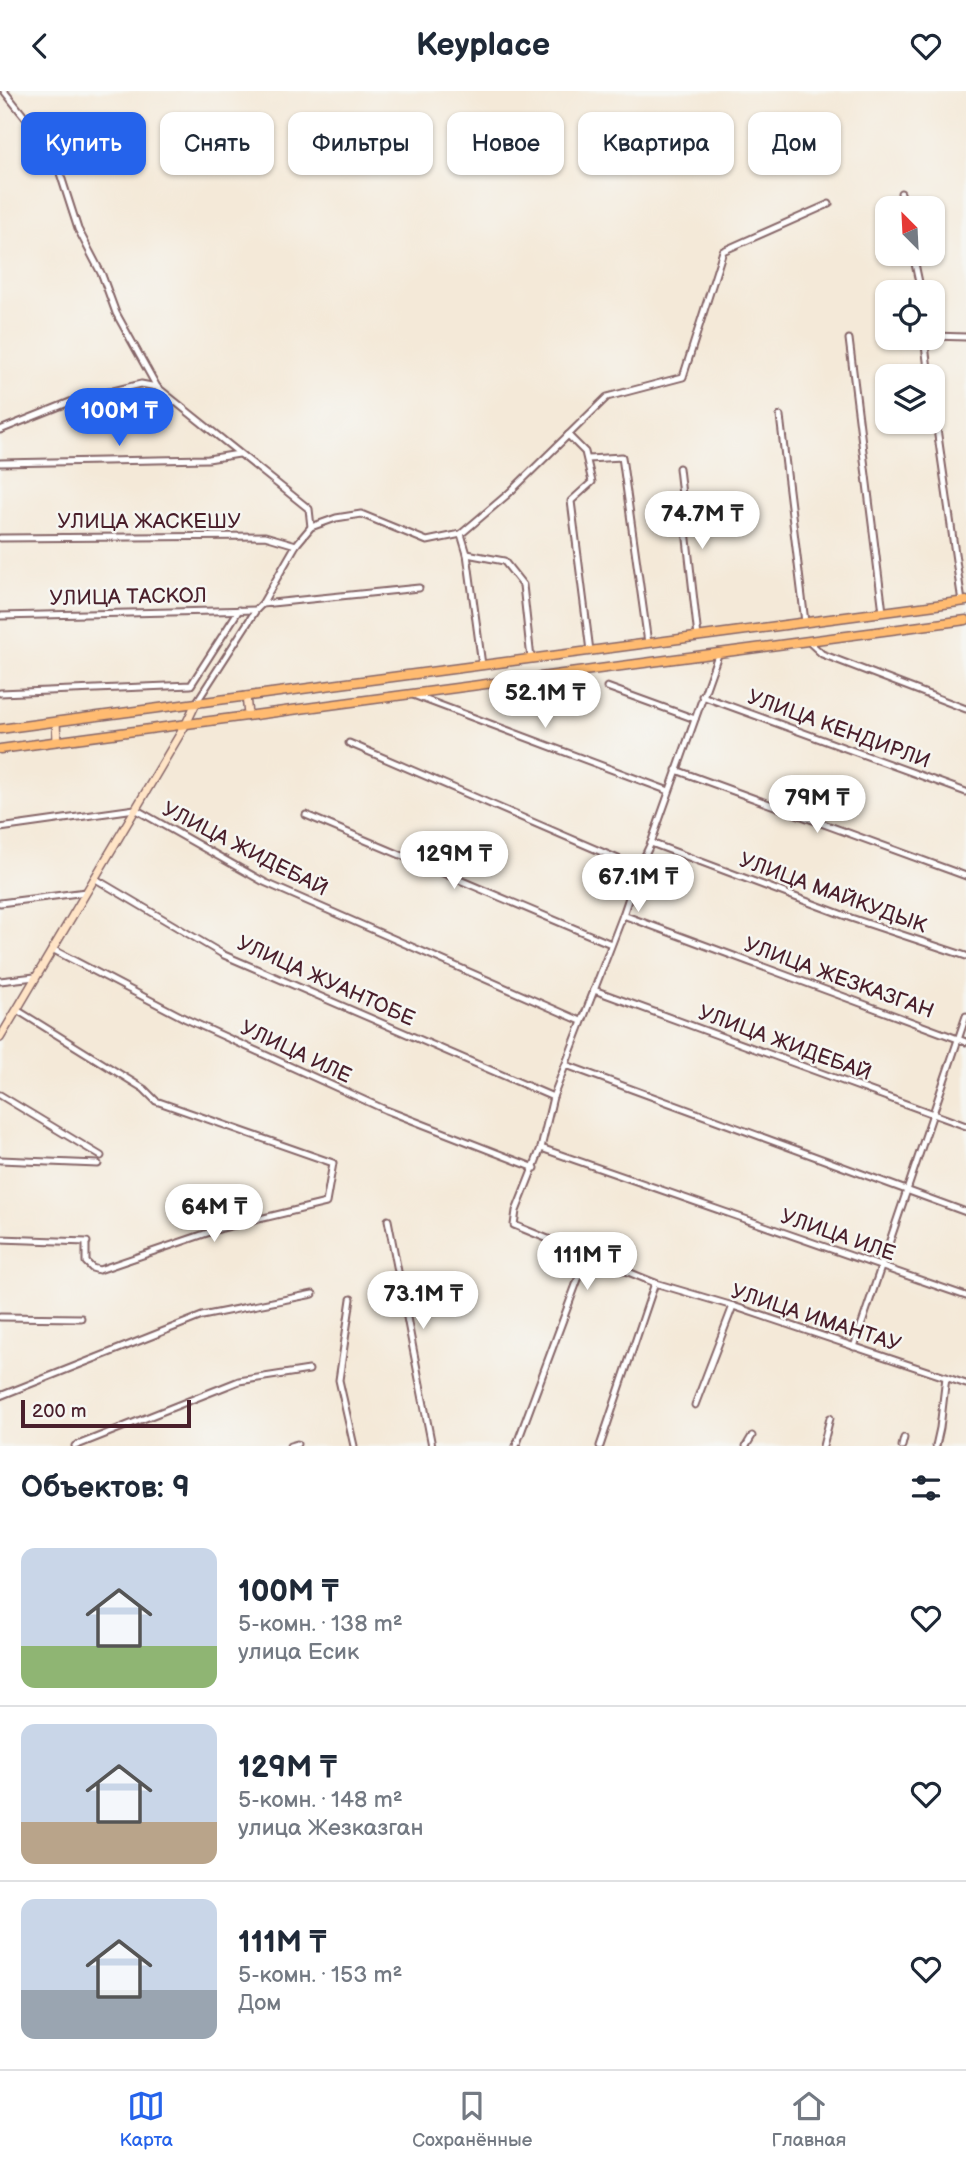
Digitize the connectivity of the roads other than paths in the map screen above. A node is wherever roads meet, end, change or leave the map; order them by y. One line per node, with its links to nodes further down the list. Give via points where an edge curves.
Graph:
1 (4, 91): 8 (street, via 58,167 78,229 116,313)
2 (901, 193): 3 (street)
3 (902, 196)
4 (829, 204): 12 (street, via 723,251 683,377 607,397)
5 (945, 336): 6 (street)
6 (966, 337)
7 (849, 339): 29 (street)
8 (157, 387): 10 (street, via 141,384 75,400); 13 (street)
9 (780, 416): 32 (street)
10 (0, 430)
11 (938, 434): 25 (street)
12 (568, 435): 14 (street); 20 (street)
13 (239, 454): 15 (street, via 208,459); 19 (street, via 309,509)
14 (587, 459): 35 (street, via 622,457); 36 (street, via 592,482 571,501)
15 (0, 463)
16 (679, 468): 18 (street)
17 (737, 501): 18 (street)
18 (684, 504): 33 (street)
19 (311, 527): 20 (street, via 361,514 427,541); 22 (street)
20 (461, 534): 23 (street)
21 (0, 538): 22 (street, УЛИЦА ЖАСКЕШУ, via 265,536)
22 (296, 545): 26 (street)
23 (467, 554): 38 (street, via 504,561 523,585); 39 (street)
24 (419, 588): 26 (street)
25 (964, 601): 29 (main road)
26 (262, 604): 28 (street)
27 (239, 610): 28 (street, УЛИЦА ТАСКОЛ); 30 (street, УЛИЦА ТАСКОЛ); 41 (street, via 191,685)
28 (256, 610): 45 (street)
29 (883, 612): 32 (main road)
30 (0, 615)
31 (965, 621): 34 (main road)
32 (805, 622): 33 (main road)
33 (698, 637): 35 (main road)
34 (808, 641): 37 (main road); 46 (street, via 822,655)
35 (648, 643): 36 (main road)
36 (590, 651): 38 (main road)
37 (719, 652): 42 (main road); 44 (street)
38 (531, 659): 39 (main road)
39 (482, 665): 43 (main road)
40 (607, 687): 48 (street)
41 (0, 693)
42 (411, 694): 47 (main road); 57 (street)
43 (246, 696): 45 (main road); 47 (street)
44 (702, 697): 48 (street); 58 (street, УЛИЦА КЕНДИРЛИ)
45 (196, 703): 49 (main road); 51 (street)
46 (966, 709)
47 (248, 715): 51 (main road)
48 (695, 719): 56 (street)
49 (55, 722): 52 (main road); 53 (street)
50 (0, 724): 52 (street)
51 (186, 724): 53 (main road); 59 (street)
52 (0, 729)
53 (57, 741): 55 (main road)
54 (349, 743): 63 (street)
55 (0, 749)
56 (676, 770): 57 (street); 64 (street)
57 (669, 791): 62 (street)
58 (966, 792)
59 (135, 810): 61 (street, УЛИЦА ЖИДЕБАЙ); 65 (street); 77 (street, УЛИЦА ЖИДЕБАЙ, via 264,882)
60 (306, 815): 69 (street)
61 (0, 828)
62 (651, 843): 63 (street); 71 (street, УЛИЦА МАЙКУДЫК)
63 (639, 868): 68 (street)
64 (966, 876)
65 (94, 879): 66 (street); 83 (street, УЛИЦА ЖУАНТОБЕ, via 224,955)
66 (86, 892): 67 (street); 70 (street)
67 (0, 903)
68 (623, 915): 69 (street); 79 (street, УЛИЦА ЖЕЗКАЗГАН)
69 (611, 944): 74 (street)
70 (52, 949): 72 (street); 90 (street, УЛИЦА ИЛЕ, via 186,1019 361,1099)
71 (966, 956)
72 (35, 977): 73 (street); 75 (street)
73 (0, 981)
74 (594, 990): 77 (street); 84 (street, УЛИЦА ЖИДЕБАЙ)
75 (17, 1010): 78 (street); 94 (street, via 156,1101 333,1163 326,1203 222,1228 100,1270 86,1262 87,1244)
76 (966, 1016): 79 (street)
77 (581, 1021): 81 (street)
78 (0, 1038)
79 (959, 1039): 80 (street, УЛИЦА ЖЕЗКАЗГАН); 84 (street)
80 (966, 1042)
81 (566, 1065): 83 (street); 91 (street)
82 (0, 1095): 87 (street)
83 (553, 1097): 86 (street)
84 (934, 1114): 85 (street, УЛИЦА ЖИДЕБАЙ); 91 (street)
85 (966, 1126)
86 (541, 1148): 90 (street); 96 (street, УЛИЦА ИЛЕ)
87 (101, 1156)
88 (0, 1160): 89 (street)
89 (98, 1164)
90 (535, 1168): 95 (street, УЛИЦА ИМАНТАУ, via 514,1225)
91 (907, 1190): 92 (street); 96 (street)
92 (966, 1212)
93 (388, 1220): 115 (street)
94 (0, 1239)
95 (587, 1255): 97 (street, УЛИЦА ИМАНТАУ); 116 (street)
96 (883, 1267): 99 (street, УЛИЦА ИЛЕ); 104 (street)
97 (655, 1283): 101 (street, УЛИЦА ИМАНТАУ); 117 (street)
98 (313, 1294): 108 (street, via 202,1316)
99 (966, 1296)
100 (351, 1299): 114 (street, via 339,1380)
101 (733, 1306): 104 (street, УЛИЦА ИМАНТАУ); 109 (street)
102 (0, 1317): 103 (street)
103 (81, 1318)
104 (854, 1347): 106 (street, УЛИЦА ИМАНТАУ)
105 (309, 1370): 113 (street, via 239,1381)
106 (946, 1377): 107 (street, УЛИЦА ИМАНТАУ); 121 (street)
107 (966, 1384)
108 (0, 1396)
109 (695, 1405)
110 (830, 1418): 119 (street)
111 (752, 1436): 118 (street)
112 (904, 1438): 120 (street)
113 (75, 1446)
114 (354, 1446)
115 (432, 1446)
116 (516, 1446)
117 (600, 1446)
118 (746, 1446)
119 (823, 1446)
120 (902, 1446)
121 (936, 1446)

